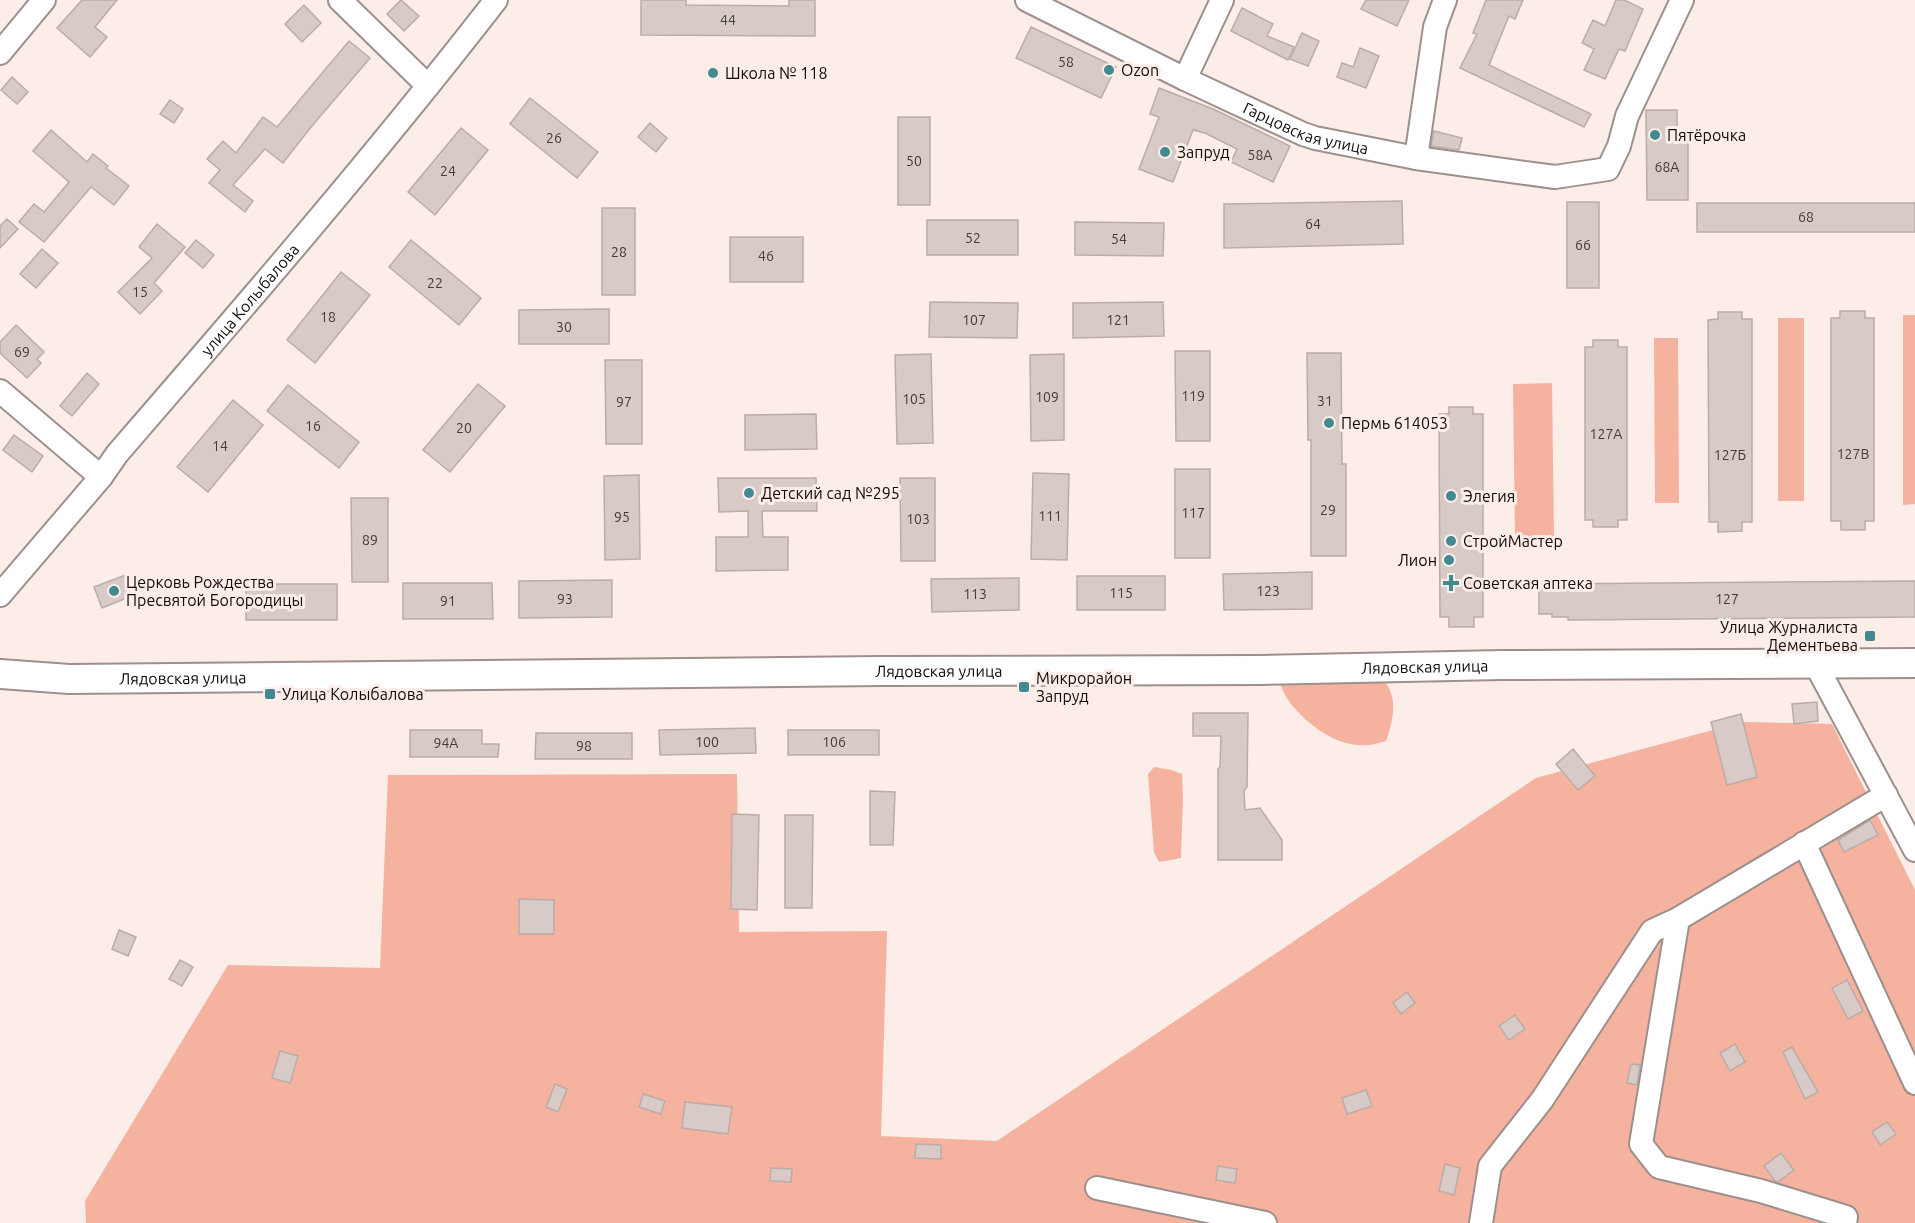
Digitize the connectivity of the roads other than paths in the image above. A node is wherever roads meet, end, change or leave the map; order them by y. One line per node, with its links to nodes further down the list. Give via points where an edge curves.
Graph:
1 (44, 0): 8 (street)
2 (340, 0): 10 (street)
3 (496, 0): 10 (street, улица Колыбалова)
4 (1027, 0): 9 (street, Гарцовская улица)
5 (1222, 0): 9 (street)
6 (1445, 0): 11 (street, via 1435,27)
7 (1682, 0): 11 (street, Гарцовская улица, via 1627,116 1608,169 1555,177)
8 (0, 52)
9 (1185, 79): 11 (street, Гарцовская улица, via 1303,134)
10 (428, 86): 13 (street, улица Колыбалова)
11 (1416, 158)
12 (0, 391): 13 (street)
13 (101, 477): 14 (street, улица Колыбалова)
14 (0, 595)
15 (1815, 663): 16 (main road, Лядовская улица); 17 (main road, Лядовская улица, via 69,679); 18 (street)
16 (1915, 663)
17 (0, 674)
18 (1886, 795): 19 (street); 20 (street)
19 (1804, 843): 21 (street); 22 (street)
20 (1915, 850)
21 (1678, 919): 25 (street, via 1652,931 1542,1100 1490,1166); 26 (street, via 1641,1144 1659,1167 1761,1191 1846,1217)
22 (1915, 1083)
23 (1097, 1188): 24 (street)
24 (1265, 1223)
25 (1481, 1223)
26 (1845, 1223)

